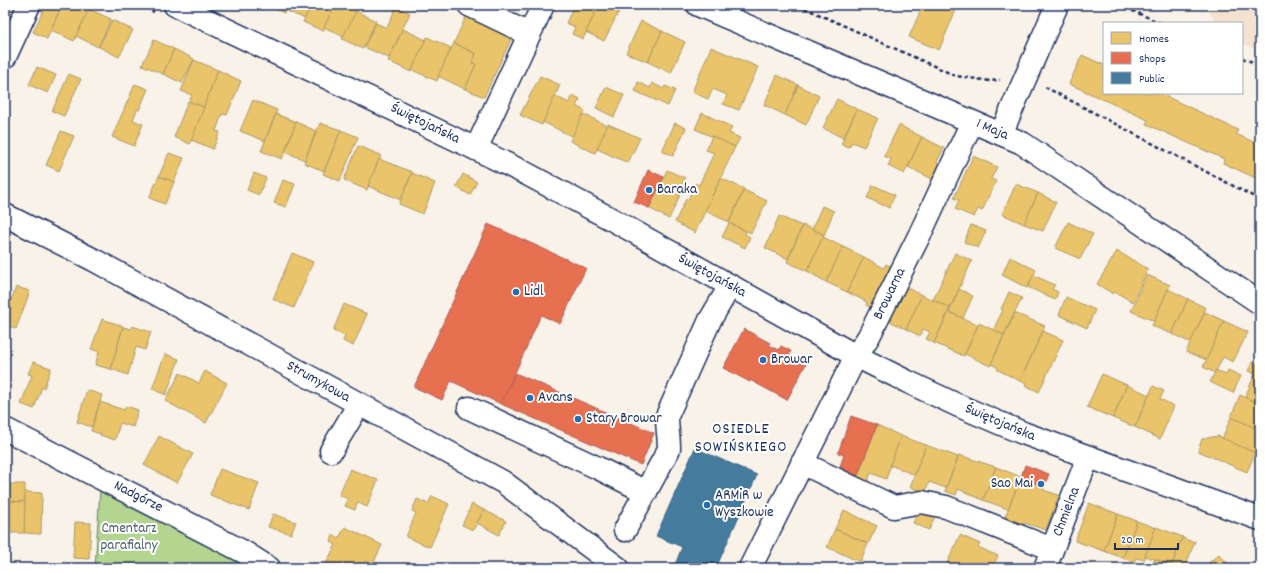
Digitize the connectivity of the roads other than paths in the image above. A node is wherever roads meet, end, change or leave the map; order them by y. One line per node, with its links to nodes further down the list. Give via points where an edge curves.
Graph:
1 (29, 5): 9 (street)
2 (175, 5): 12 (street, Świętojańska)
3 (469, 5): 8 (street)
4 (542, 5): 8 (street)
5 (698, 5): 7 (street, 1 Maja)
6 (1057, 5): 11 (street)
7 (723, 10): 10 (street, 1 Maja)
8 (529, 34): 12 (street)
9 (5, 57)
10 (972, 122): 11 (street, 1 Maja); 16 (street, Browarna, via 870,336)
11 (1001, 134): 15 (street, 1 Maja, via 1022,143)
12 (476, 149): 14 (street, Świętojańska, via 570,197)
13 (5, 215): 17 (street, Strumykowa, via 94,260)
14 (730, 286): 16 (street, Świętojańska); 23 (street, via 710,320 667,416 669,450)
15 (1260, 303)
16 (856, 356): 21 (street, Świętojańska, via 990,419); 22 (street, Browarna)
17 (359, 404): 20 (street); 28 (street, Strumykowa, via 503,482)
18 (469, 408): 23 (street)
19 (5, 429): 27 (street, Nadgórze, via 244,552)
20 (330, 452)
21 (1088, 457): 24 (street, Świętojańska); 26 (street, Chmielna)
22 (802, 464): 26 (street, via 894,507 922,502 946,507); 29 (street, Browarna)
23 (646, 492): 25 (street)
24 (1260, 519)
25 (625, 530)
26 (1049, 559)
27 (270, 568)
28 (618, 568)
29 (750, 568)

